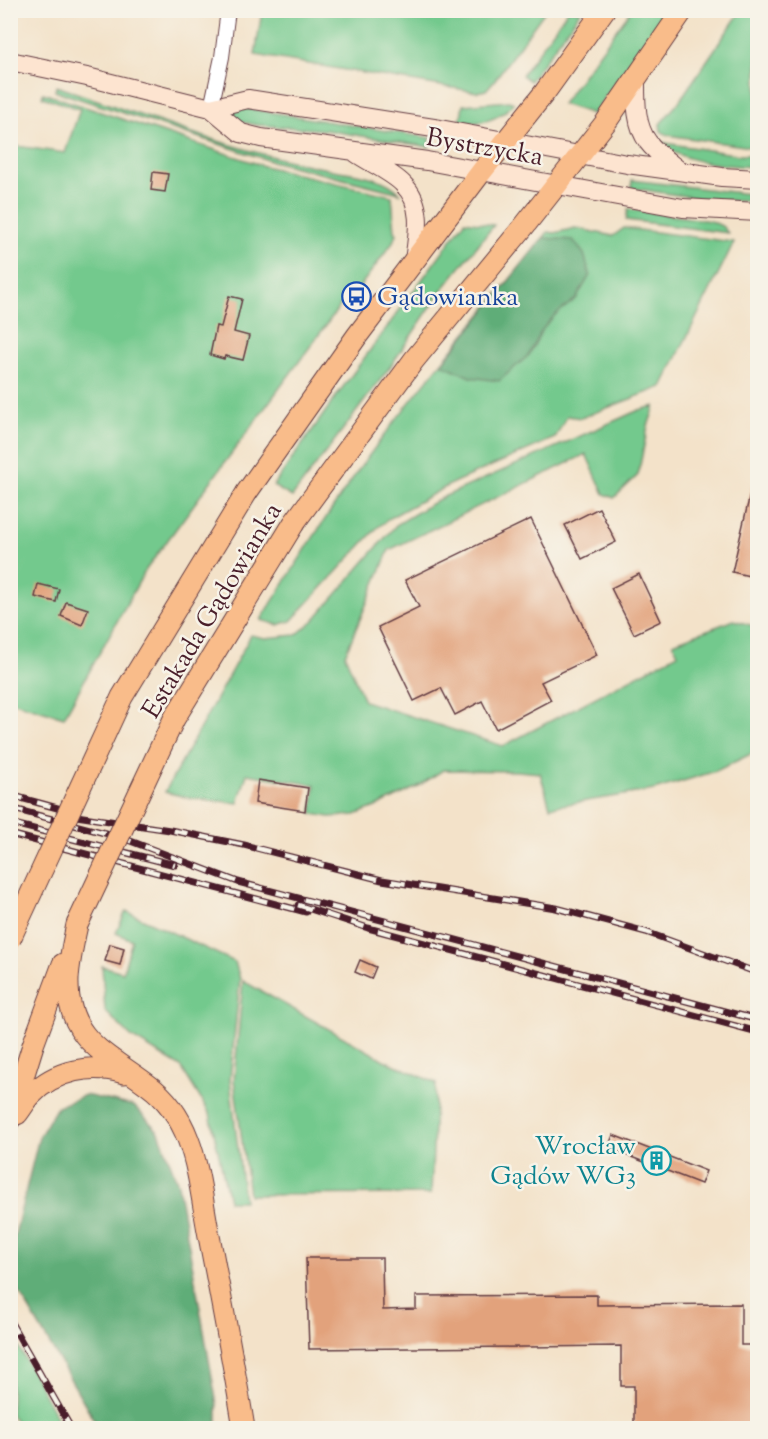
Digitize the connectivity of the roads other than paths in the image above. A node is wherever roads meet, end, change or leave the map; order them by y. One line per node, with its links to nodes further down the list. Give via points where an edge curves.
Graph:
1 (228, 10): 6 (street)
2 (604, 10): 7 (main road, Estakada Gądowianka)
3 (683, 10): 5 (main road, Estakada Gądowianka)
4 (10, 61): 6 (street, Bystrzycka)
5 (636, 79): 9 (main road, Estakada Gądowianka); 11 (street, via 637,114 644,136)
6 (211, 108): 7 (street, Bystrzycka, via 248,99); 8 (street, Bystrzycka, via 241,133)
7 (505, 141): 9 (street, Bystrzycka); 10 (main road, Estakada Gądowianka)
8 (352, 150): 10 (street, Bystrzycka); 15 (street, via 404,184 417,206)
9 (578, 155): 11 (street, Bystrzycka); 13 (main road, Estakada Gądowianka)
10 (482, 171): 13 (street, Bystrzycka); 15 (main road, Estakada Gądowianka)
11 (681, 172): 12 (street, Bystrzycka)
12 (758, 179)
13 (555, 184): 14 (street, Bystrzycka, via 683,208); 16 (main road, Estakada Gądowianka, bridge, via 414,360 294,523 174,719)
14 (758, 212)
15 (414, 260): 17 (main road, Estakada Gądowianka, bridge, via 248,492 122,697)
16 (77, 925): 18 (main road, via 68,980 76,1022 93,1046); 19 (main road, Estakada Gądowianka)
17 (10, 939)
18 (135, 1076): 20 (main road, via 90,1069 60,1074 30,1096); 21 (main road, via 170,1107 188,1139)
19 (10, 1119)
20 (10, 1125)
21 (244, 1428)

